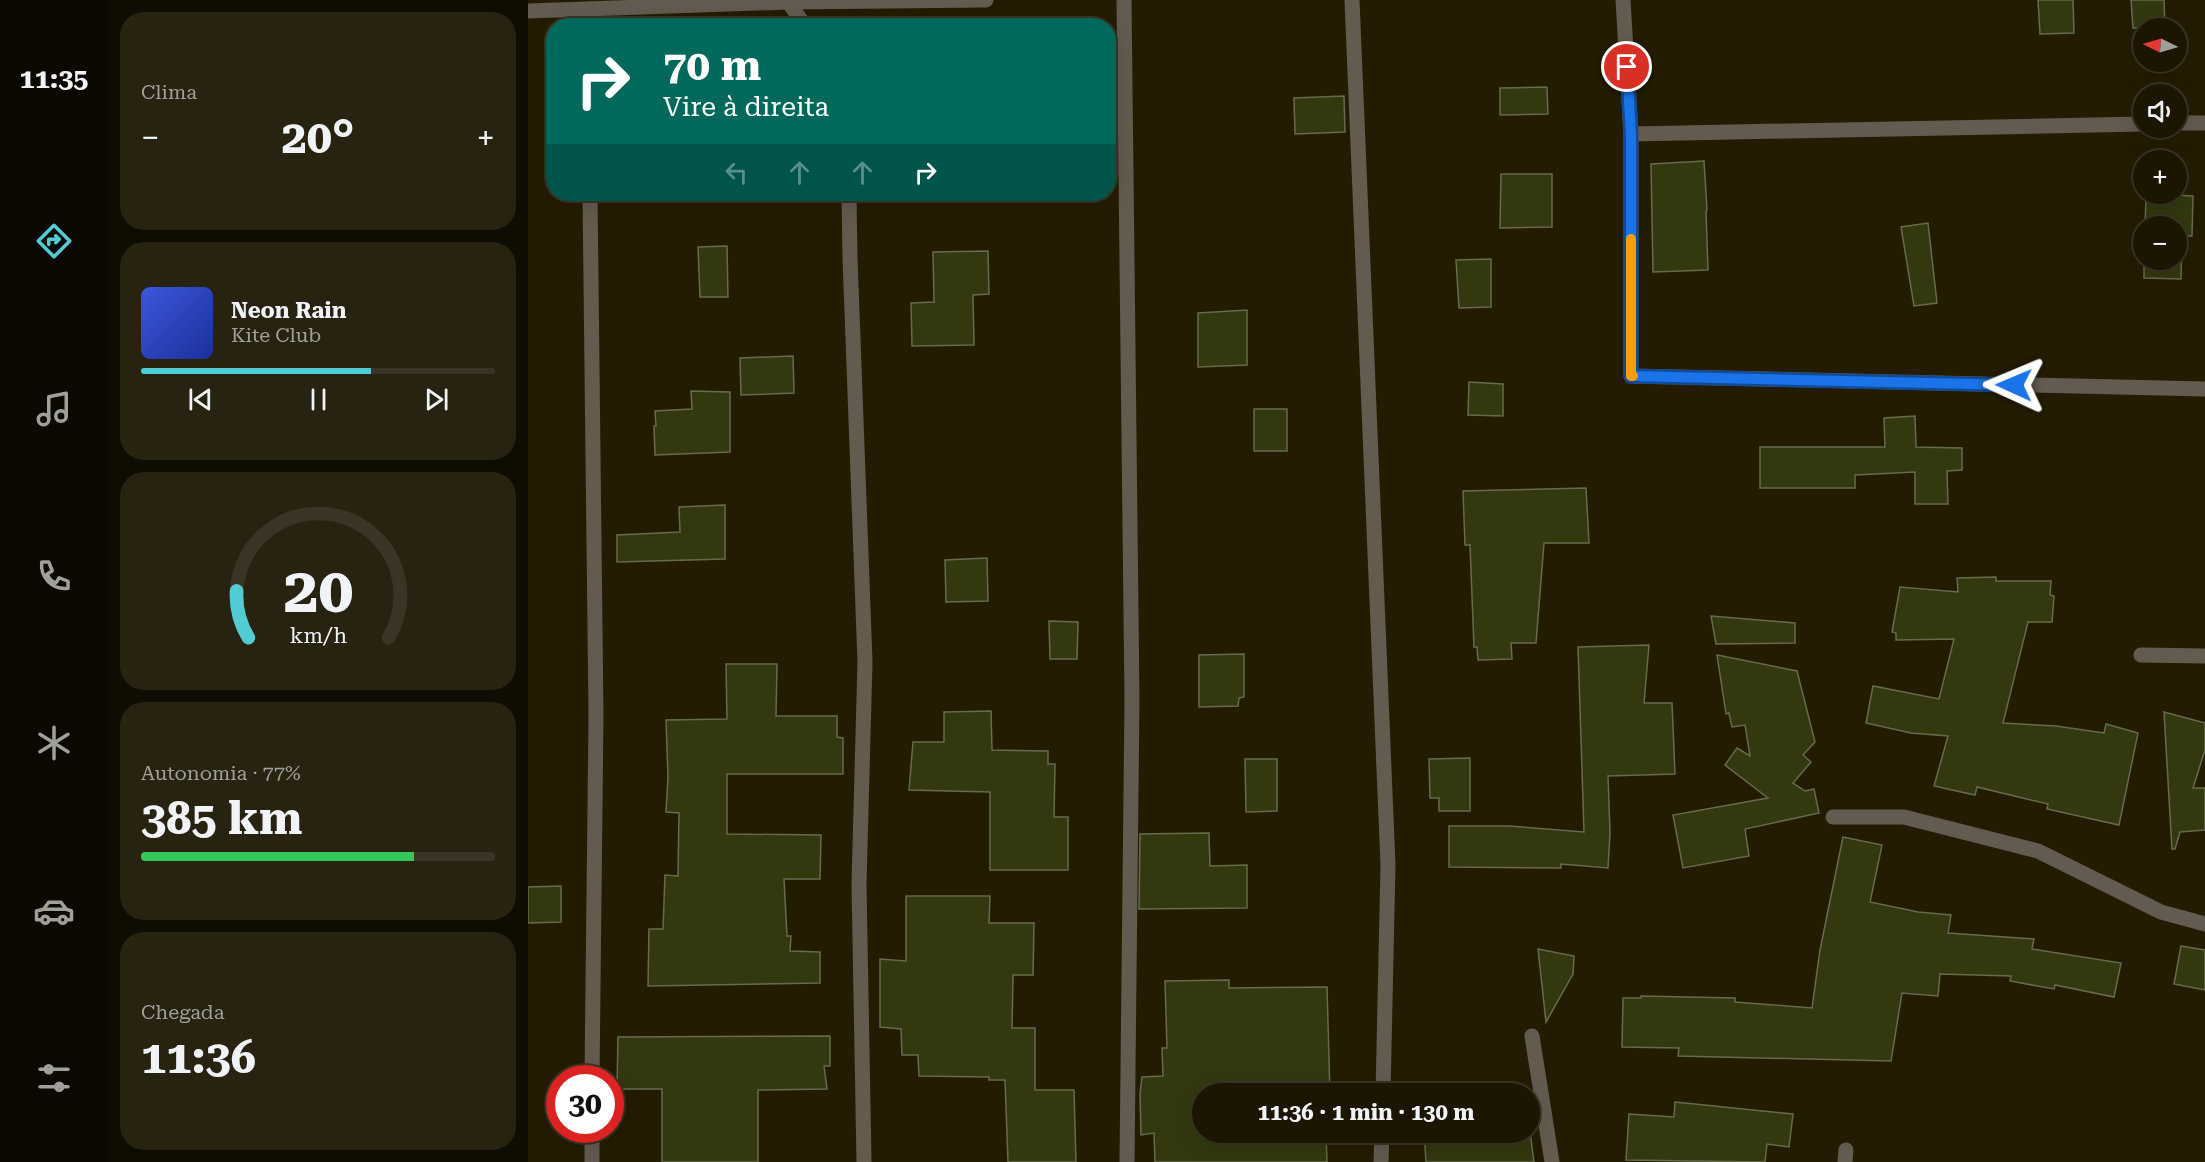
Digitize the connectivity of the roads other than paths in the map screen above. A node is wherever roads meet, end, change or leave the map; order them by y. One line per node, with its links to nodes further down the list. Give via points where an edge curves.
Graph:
1 (986, 0): 5 (street)
2 (1124, 0): 28 (street, via 1132,700)
3 (1352, 0): 23 (street, via 1388,865)
4 (1623, 0): 13 (street)
5 (788, 1): 6 (street); 9 (street)
6 (588, 9): 7 (street); 8 (street)
7 (528, 11)
8 (588, 18)
9 (800, 18)
10 (2187, 123): 11 (street)
11 (2205, 123)
12 (2133, 124): 13 (street)
13 (1631, 134): 16 (street, via 1631,376)
14 (590, 201): 22 (street, via 596,715)
15 (849, 201): 27 (street, via 865,662 859,884)
16 (2205, 389)
17 (2141, 655): 18 (street)
18 (2205, 656)
19 (1833, 817): 20 (street, via 1904,817 2038,851 2160,912)
20 (2205, 924)
21 (1532, 1036): 30 (street)
22 (592, 1065)
23 (1383, 1083)
24 (592, 1143): 26 (street)
25 (1382, 1143): 29 (street)
26 (592, 1162)
27 (864, 1162)
28 (1126, 1162)
29 (1381, 1162)
30 (1552, 1162)

